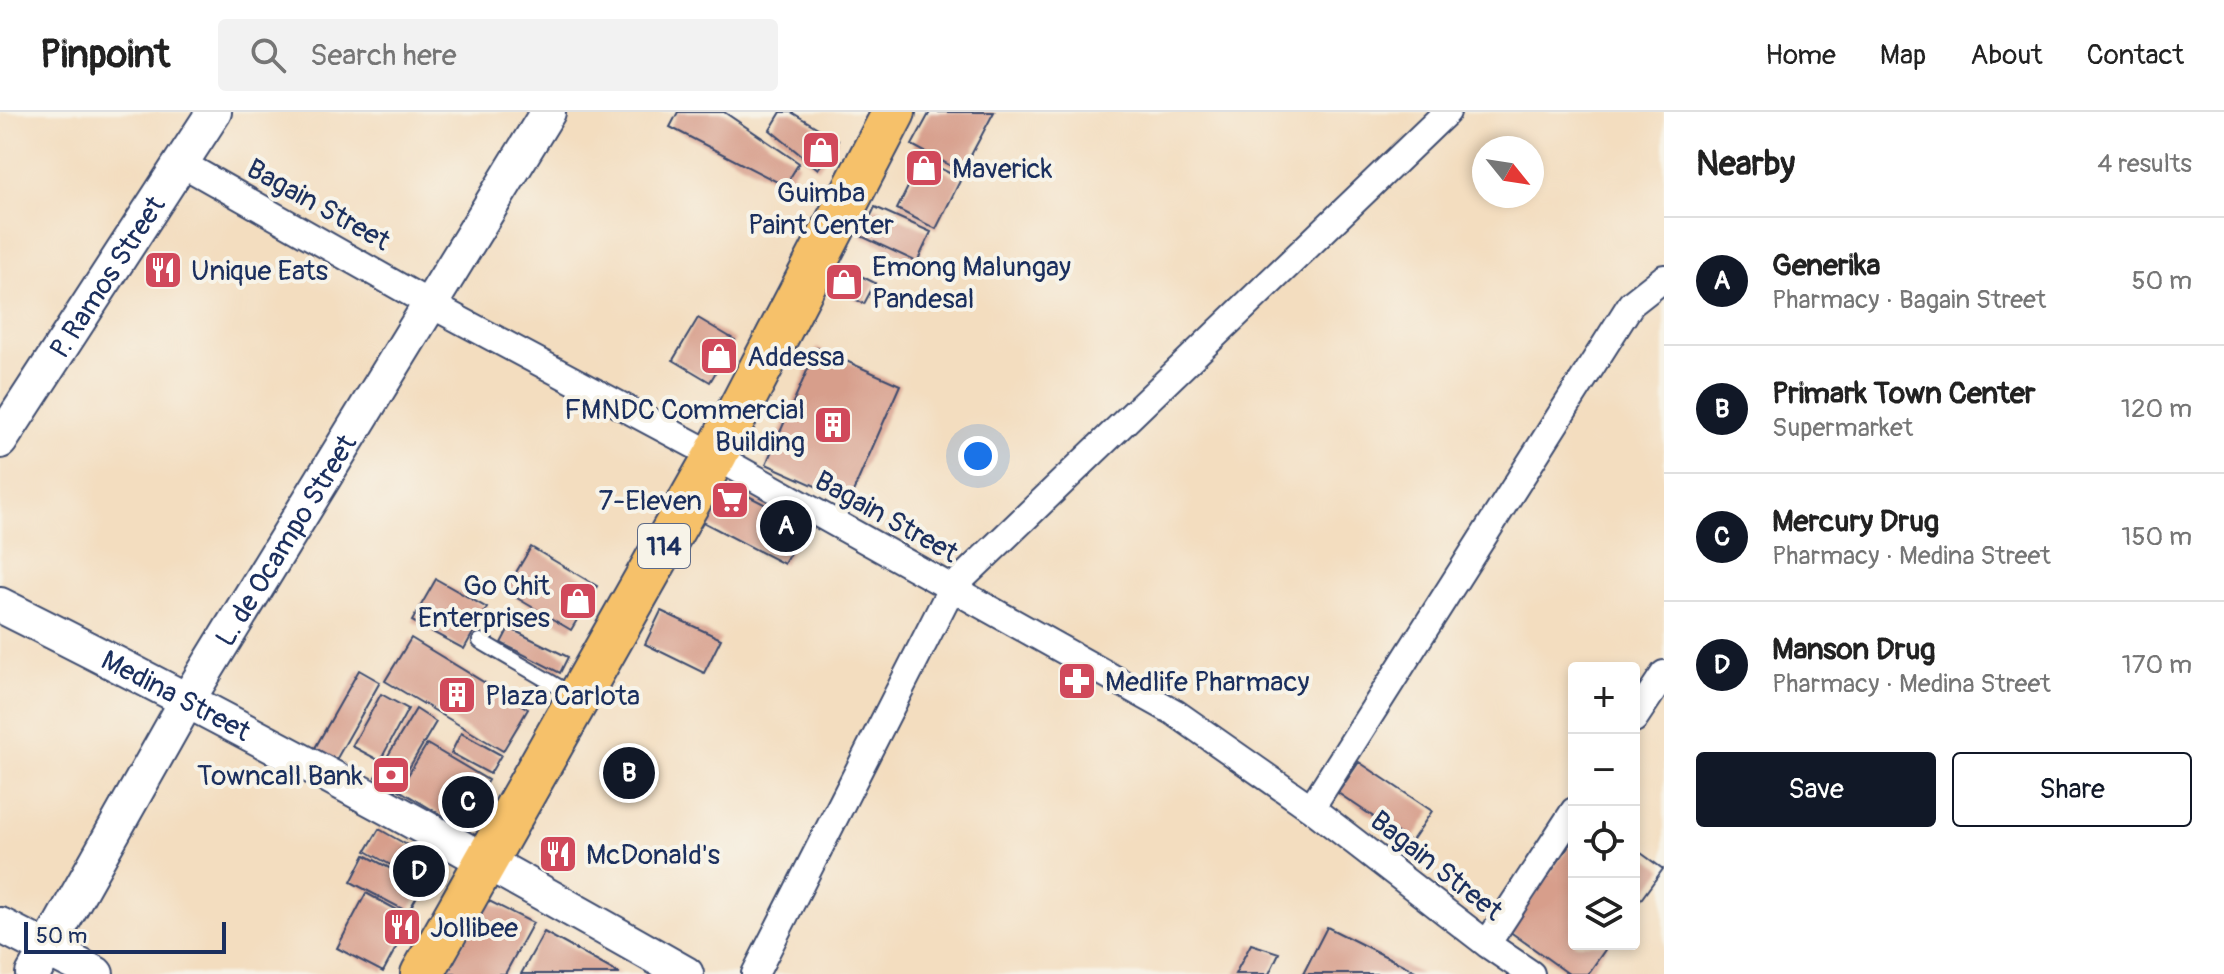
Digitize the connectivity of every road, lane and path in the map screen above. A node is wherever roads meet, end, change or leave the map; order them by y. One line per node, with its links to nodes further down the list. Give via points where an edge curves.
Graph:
1 (214, 112): 5 (street, P. Ramos Street)
2 (548, 112): 7 (street, L. de Ocampo Street)
3 (894, 112): 9 (main road, 114)
4 (1447, 112): 10 (street)
5 (181, 163): 7 (street, Bagain Street); 8 (street, P. Ramos Street)
6 (1664, 278): 17 (street, via 1631,304)
7 (430, 304): 9 (street, Bagain Street); 15 (street, L. de Ocampo Street)
8 (0, 441)
9 (715, 456): 10 (street, Bagain Street); 14 (main road, 114)
10 (951, 589): 17 (street, Bagain Street, via 1174,712); 26 (street)
11 (0, 605): 15 (street, Medina Street)
12 (480, 641): 14 (lane)
13 (1664, 674): 16 (street)
14 (578, 698): 19 (main road, 114)
15 (188, 699): 19 (street, Medina Street); 22 (street, L. de Ocampo Street)
16 (1640, 710)
17 (1311, 808): 21 (street, Bagain Street)
18 (1568, 820): 21 (street)
19 (487, 860): 24 (main road, 114); 25 (street, Medina Street)
20 (0, 925): 22 (street)
21 (1487, 944): 27 (street, Bagain Street)
22 (40, 962): 23 (street)
23 (96, 974)
24 (422, 974)
25 (686, 974)
26 (755, 974)
27 (1531, 974)

